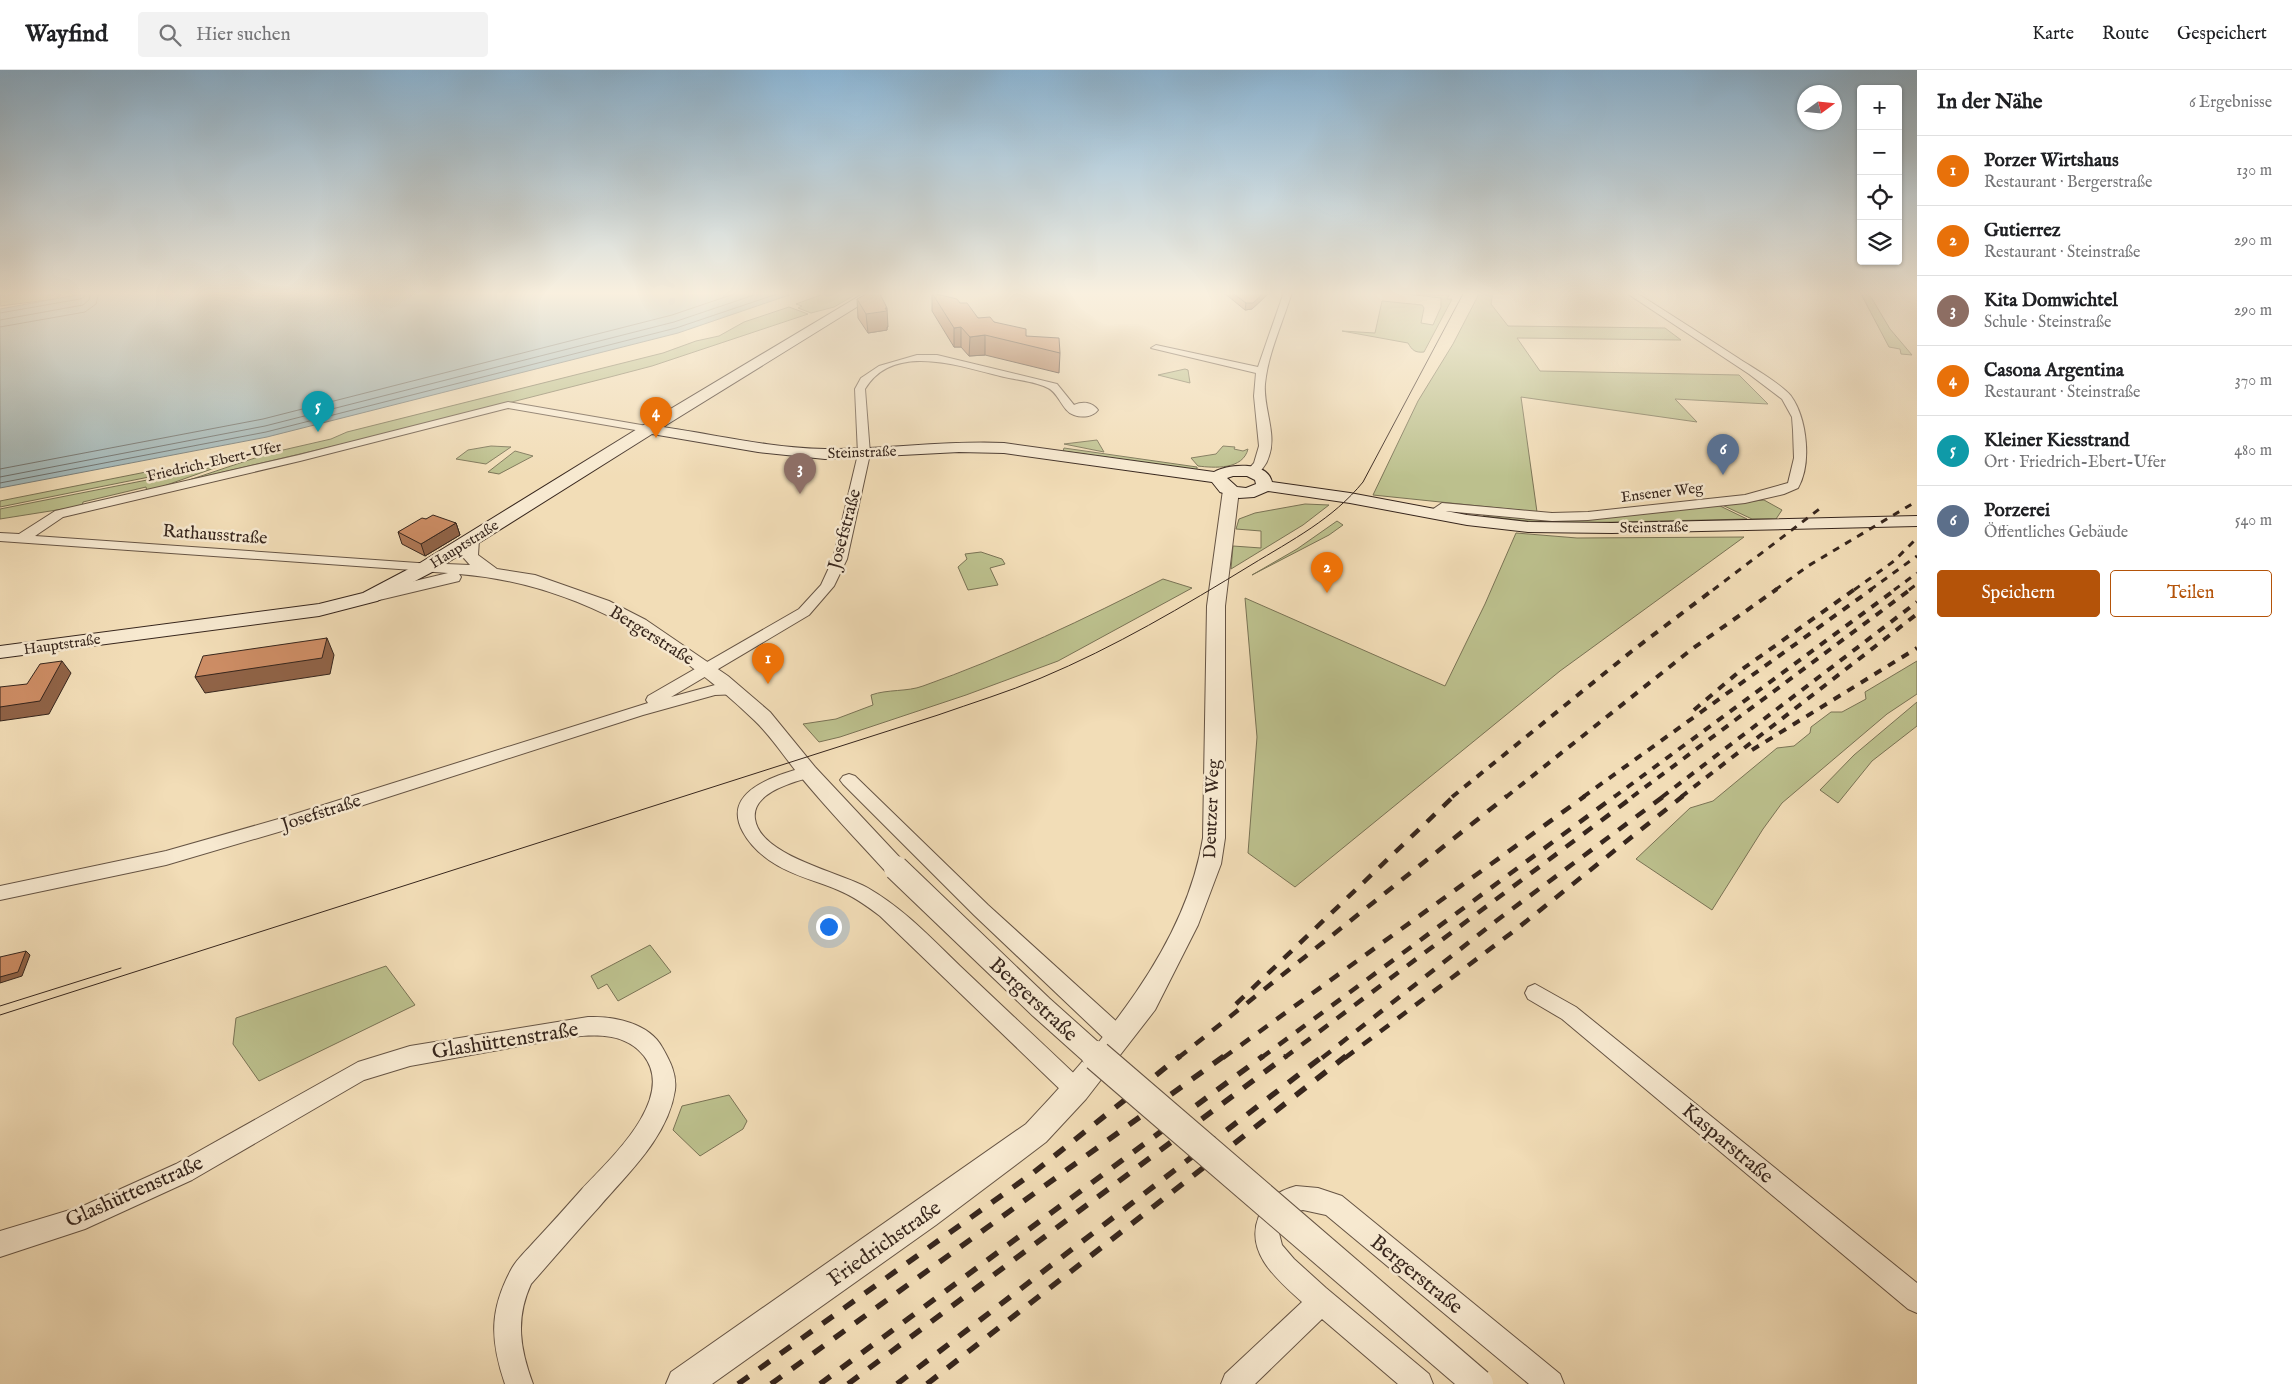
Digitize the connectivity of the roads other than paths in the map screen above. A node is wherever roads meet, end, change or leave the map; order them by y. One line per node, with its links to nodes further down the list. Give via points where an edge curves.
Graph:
1 (770, 353): 8 (main road, Hauptstraße)
2 (1181, 353): 5 (street)
3 (1268, 353): 5 (street)
4 (1724, 353): 14 (street, Ensener Weg, via 1786,397 1797,417 1800,458 1794,484 1780,491 1746,499 1588,516 1552,517 1442,507)
5 (1262, 371): 10 (street, via 1259,397 1265,447 1262,462)
6 (508, 404): 8 (street, Steinstraße); 17 (street, Friedrich-Ebert-Ufer, via 300,458 59,514)
7 (1072, 409): 9 (street, Josefstraße, via 1058,390 1048,384 937,358 901,360 868,378 860,387)
8 (647, 429): 9 (main road, Steinstraße, via 784,451); 18 (main road, Hauptstraße)
9 (864, 454): 11 (main road, Steinstraße, via 986,446); 23 (street, Josefstraße, via 840,559 827,586 804,612)
10 (1252, 472): 11 (main road, via 1230,471); 12 (main road, via 1263,478)
11 (1219, 478): 13 (main road, via 1223,486)
12 (1260, 489): 13 (main road, Steinstraße); 14 (main road, Steinstraße, via 1356,499)
13 (1231, 490): 30 (street, Deutzer Weg, via 1216,612 1214,838 1210,864 1170,959 1146,1002)
14 (1432, 514): 15 (main road, Steinstraße, via 1500,524 1575,528)
15 (1917, 521)
16 (0, 537): 17 (street, Rathausstraße)
17 (21, 539): 19 (street, Rathausstraße)
18 (471, 539): 19 (main road, Hauptstraße); 20 (street, via 469,552 473,560)
19 (427, 567): 20 (street, Bergerstraße); 21 (main road, Hauptstraße)
20 (493, 574): 21 (street, via 432,580); 23 (street, Bergerstraße, via 554,586 603,605 640,624)
21 (370, 597): 22 (main road, Hauptstraße, via 319,610)
22 (0, 652)
23 (706, 669): 24 (street, Bergerstraße); 25 (street, Josefstraße)
24 (733, 691): 25 (street, Josefstraße, via 715,690); 26 (street, Bergerstraße, via 767,721)
25 (637, 710): 28 (street, Josefstraße, via 227,841 126,867)
26 (808, 772): 31 (street, Bergerstraße, via 768,787 751,799 744,816 759,841 784,860 871,899 900,921); 39 (street, Bergerstraße, bridge, via 896,868 1041,1007)
27 (849, 780): 30 (street, Bergerstraße, via 981,910)
28 (0, 893)
29 (1535, 993): 33 (street, Kasparstraße, via 1570,1012)
30 (1119, 1038): 31 (street, Deutzer Weg)
31 (1076, 1090): 36 (street, Friedrichstraße, via 1036,1133 996,1163)
32 (0, 1244): 35 (street, Glashüttenstraße, via 85,1217 184,1172 358,1072 410,1056 580,1027 618,1028 646,1042 661,1061 663,1095 638,1143 522,1275 511,1297 504,1330)
33 (1917, 1300)
34 (1321, 1302): 37 (street); 38 (street, Bergerstraße); 40 (street, Bergerstraße, via 1282,1265 1270,1248 1266,1231 1274,1212 1283,1203 1296,1198 1311,1198 1332,1205)
35 (519, 1384)
36 (683, 1384)
37 (1235, 1384)
38 (1418, 1384)
39 (1478, 1384)
40 (1550, 1384)

